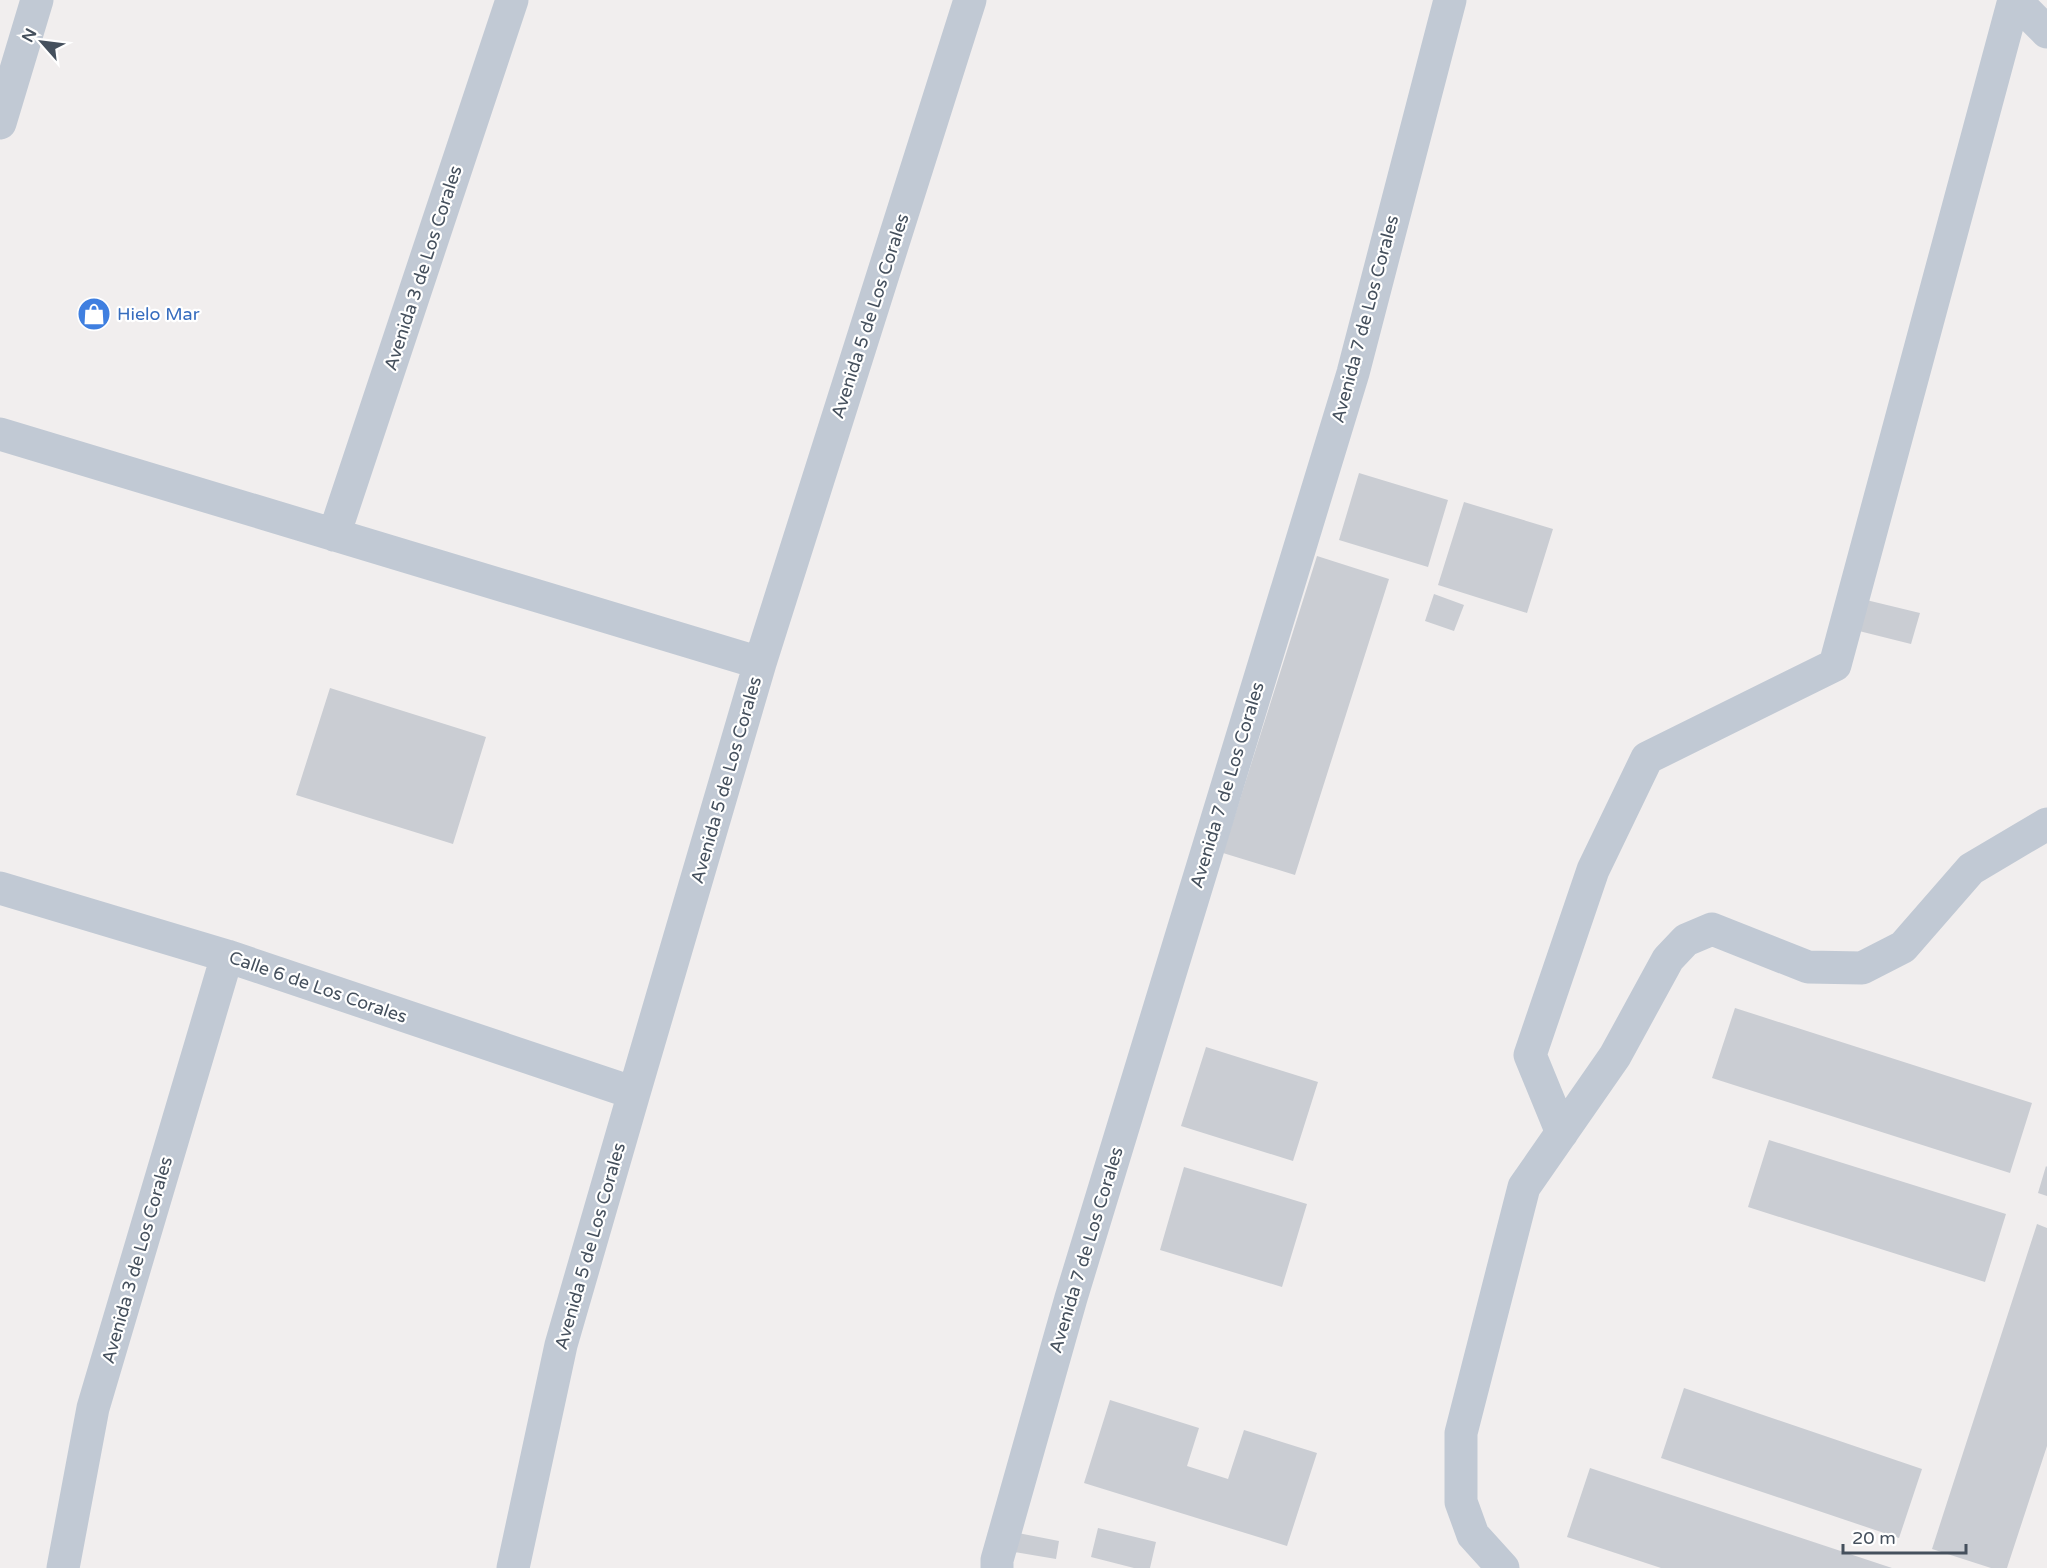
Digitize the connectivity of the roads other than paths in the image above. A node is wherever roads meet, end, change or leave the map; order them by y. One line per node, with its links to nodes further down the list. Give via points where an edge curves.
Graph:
1 (37, 0): 7 (street)
2 (512, 0): 9 (street, Avenida 3 de Los Corales)
3 (970, 0): 10 (street, Avenida 5 de Los Corales)
4 (1450, 0): 18 (street, Avenida 7 de Los Corales, via 1353,373 1071,1298)
5 (2015, 0): 6 (street); 15 (street, via 1835,665 1647,758 1593,870 1530,1054)
6 (2047, 32)
7 (0, 123)
8 (0, 434): 9 (street)
9 (334, 535): 10 (street)
10 (760, 663): 14 (street, Avenida 5 de Los Corales)
11 (2047, 824): 15 (street, via 1971,869 1903,947 1862,968 1808,967 1712,929 1686,940 1668,958 1615,1056)
12 (0, 888): 13 (street, Calle 6 de Los Corales)
13 (227, 956): 14 (street, Calle 6 de Los Corales); 16 (street, Avenida 3 de Los Corales, via 93,1408)
14 (634, 1093): 17 (street, Avenida 5 de Los Corales, via 561,1345)
15 (1562, 1133): 19 (street, via 1524,1187 1461,1432 1461,1502 1473,1535)
16 (63, 1568)
17 (513, 1568)
18 (997, 1568)
19 (1503, 1568)

